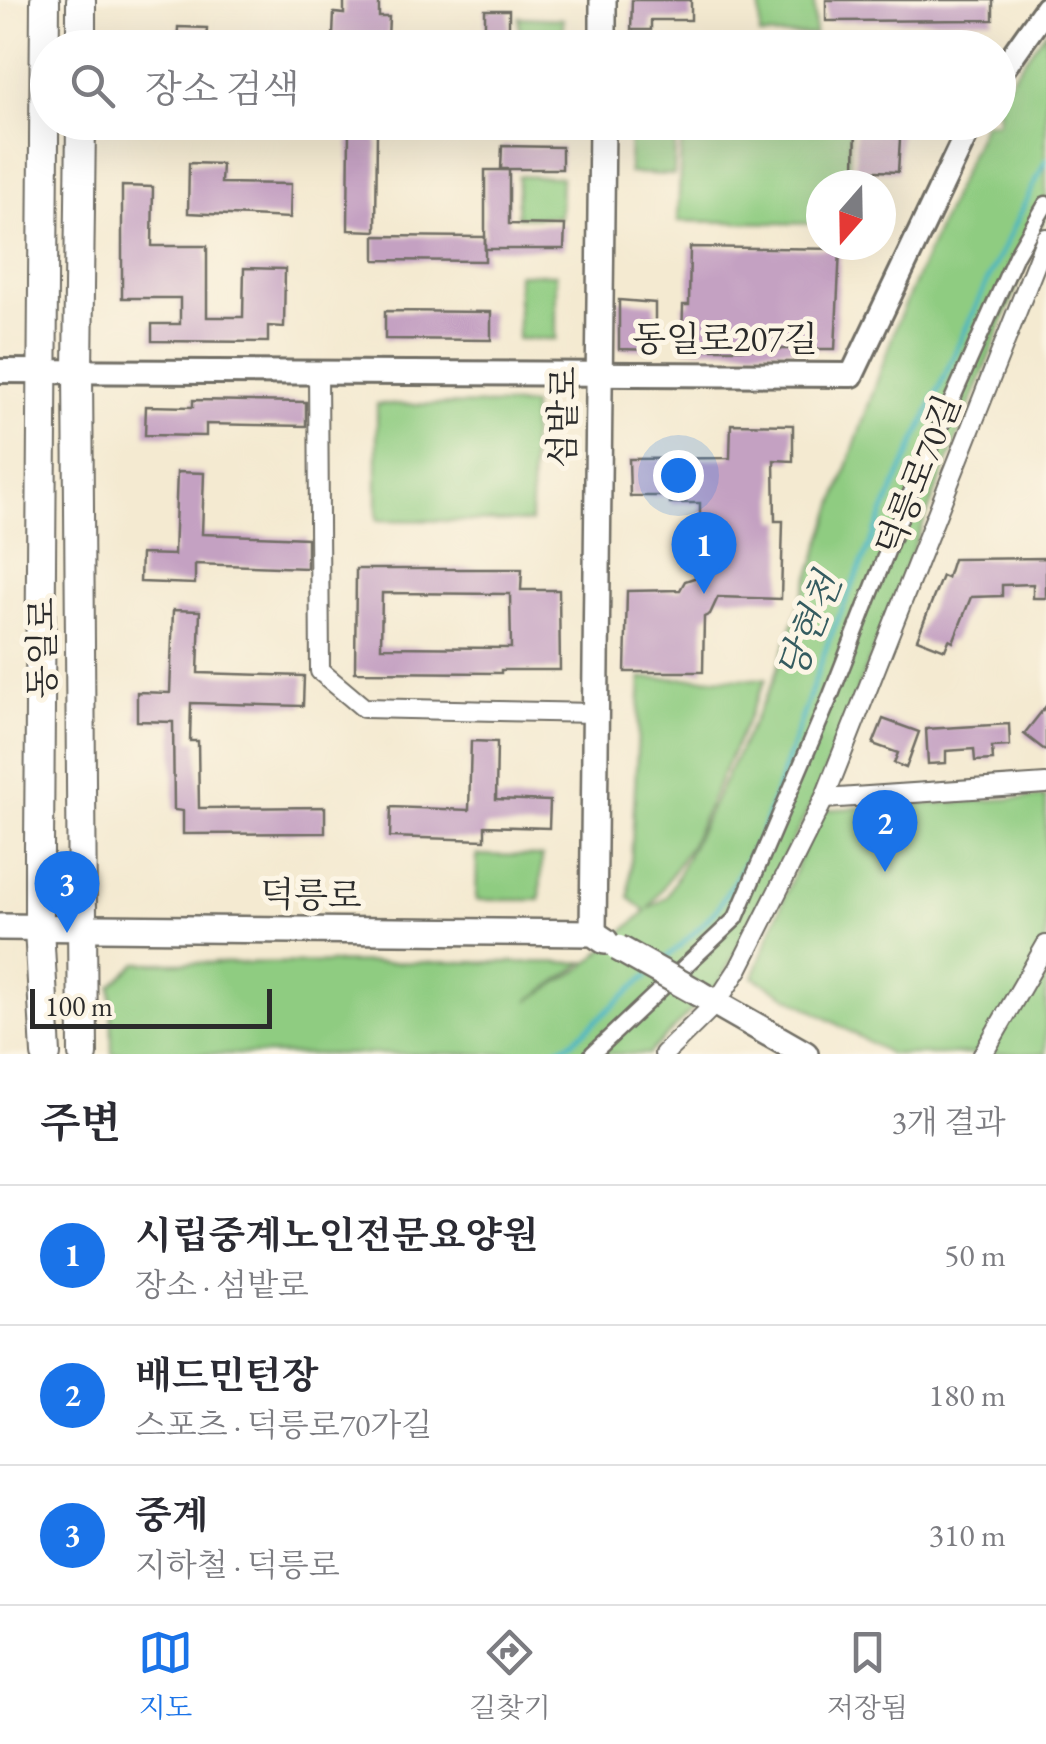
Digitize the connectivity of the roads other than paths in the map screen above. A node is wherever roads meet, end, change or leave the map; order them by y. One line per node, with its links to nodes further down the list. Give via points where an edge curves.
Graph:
1 (45, 0): 5 (main road, 동일로)
2 (81, 0): 6 (main road)
3 (603, 0): 7 (main road)
4 (1046, 8): 8 (street)
5 (45, 30)
6 (81, 30)
7 (602, 30)
8 (1016, 50)
9 (43, 140): 15 (main road, 동일로)
10 (80, 140): 17 (main road, 동일로)
11 (602, 140): 19 (main road, 섬밭로)
12 (963, 140): 19 (street, 동일로207길, via 852,375)
13 (1046, 204): 31 (street, via 1016,254 902,513 736,918)
14 (1046, 238): 22 (street, 덕릉로70길)
15 (41, 370): 16 (street, 동일로207길); 17 (street, 동일로207길); 24 (main road, 동일로)
16 (0, 371)
17 (78, 371): 18 (street, 동일로207길); 25 (main road, 동일로)
18 (318, 372): 19 (street, 동일로207길); 20 (street, via 320,671 364,708)
19 (599, 374): 20 (main road, 섬밭로)
20 (595, 713): 26 (main road, 섬밭로)
21 (1046, 784): 22 (street)
22 (824, 799): 28 (street, 덕릉로70길, via 740,968)
23 (0, 927): 24 (main road, 덕릉로)
24 (40, 928): 25 (main road, 덕릉로); 29 (main road, 동일로)
25 (83, 928): 26 (main road, 덕릉로); 30 (main road, 동일로)
26 (592, 934): 28 (main road, 덕릉로, bridge)
27 (1046, 944): 34 (street)
28 (707, 998): 32 (street, 덕릉로70길); 33 (main road)
29 (46, 1054)
30 (83, 1054)
31 (592, 1054)
32 (664, 1054)
33 (806, 1054)
34 (983, 1054)

